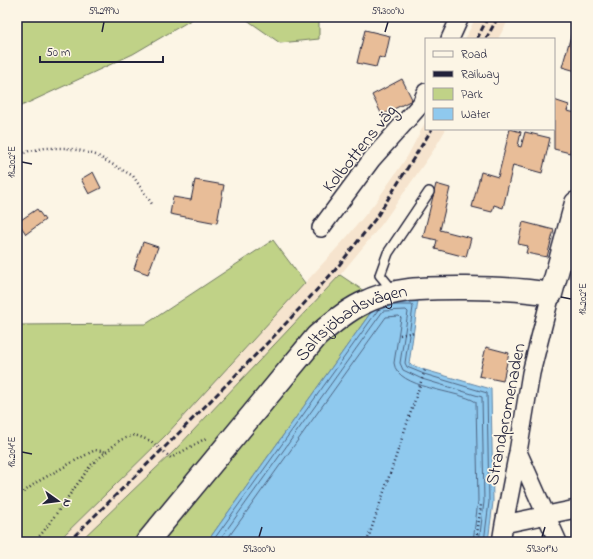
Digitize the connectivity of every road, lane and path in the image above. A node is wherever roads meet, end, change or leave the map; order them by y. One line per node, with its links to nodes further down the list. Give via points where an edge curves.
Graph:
1 (460, 17): 2 (street)
2 (450, 38)
3 (425, 94): 8 (street, Kolbottens väg, via 421,104 372,158)
4 (17, 156): 7 (path, via 45,148 82,151 133,176)
5 (429, 192): 9 (lane, via 388,253 380,275)
6 (576, 203): 10 (street)
7 (152, 204)
8 (321, 228)
9 (394, 292): 10 (street, Saltsjöbadsvägen, via 425,288 502,288); 23 (street, Saltsjöbadsvägen, via 362,303 342,315 317,336)
10 (551, 294): 16 (street, Strandpromenaden, via 531,373)
11 (414, 332): 12 (path)
12 (400, 335)
13 (425, 370): 24 (path)
14 (210, 436): 15 (path, via 171,458 152,441 135,435 120,440)
15 (107, 452): 17 (path, via 95,450 71,462); 22 (path, via 91,465)
16 (518, 452): 20 (street); 21 (street, Strandpromenaden)
17 (17, 497)
18 (481, 505): 25 (path)
19 (576, 509): 20 (street)
20 (546, 514): 21 (street); 27 (street)
21 (504, 524): 26 (street, Strandpromenaden)
22 (34, 542)
23 (148, 542)
24 (367, 542)
25 (476, 542)
26 (501, 542)
27 (558, 542)

